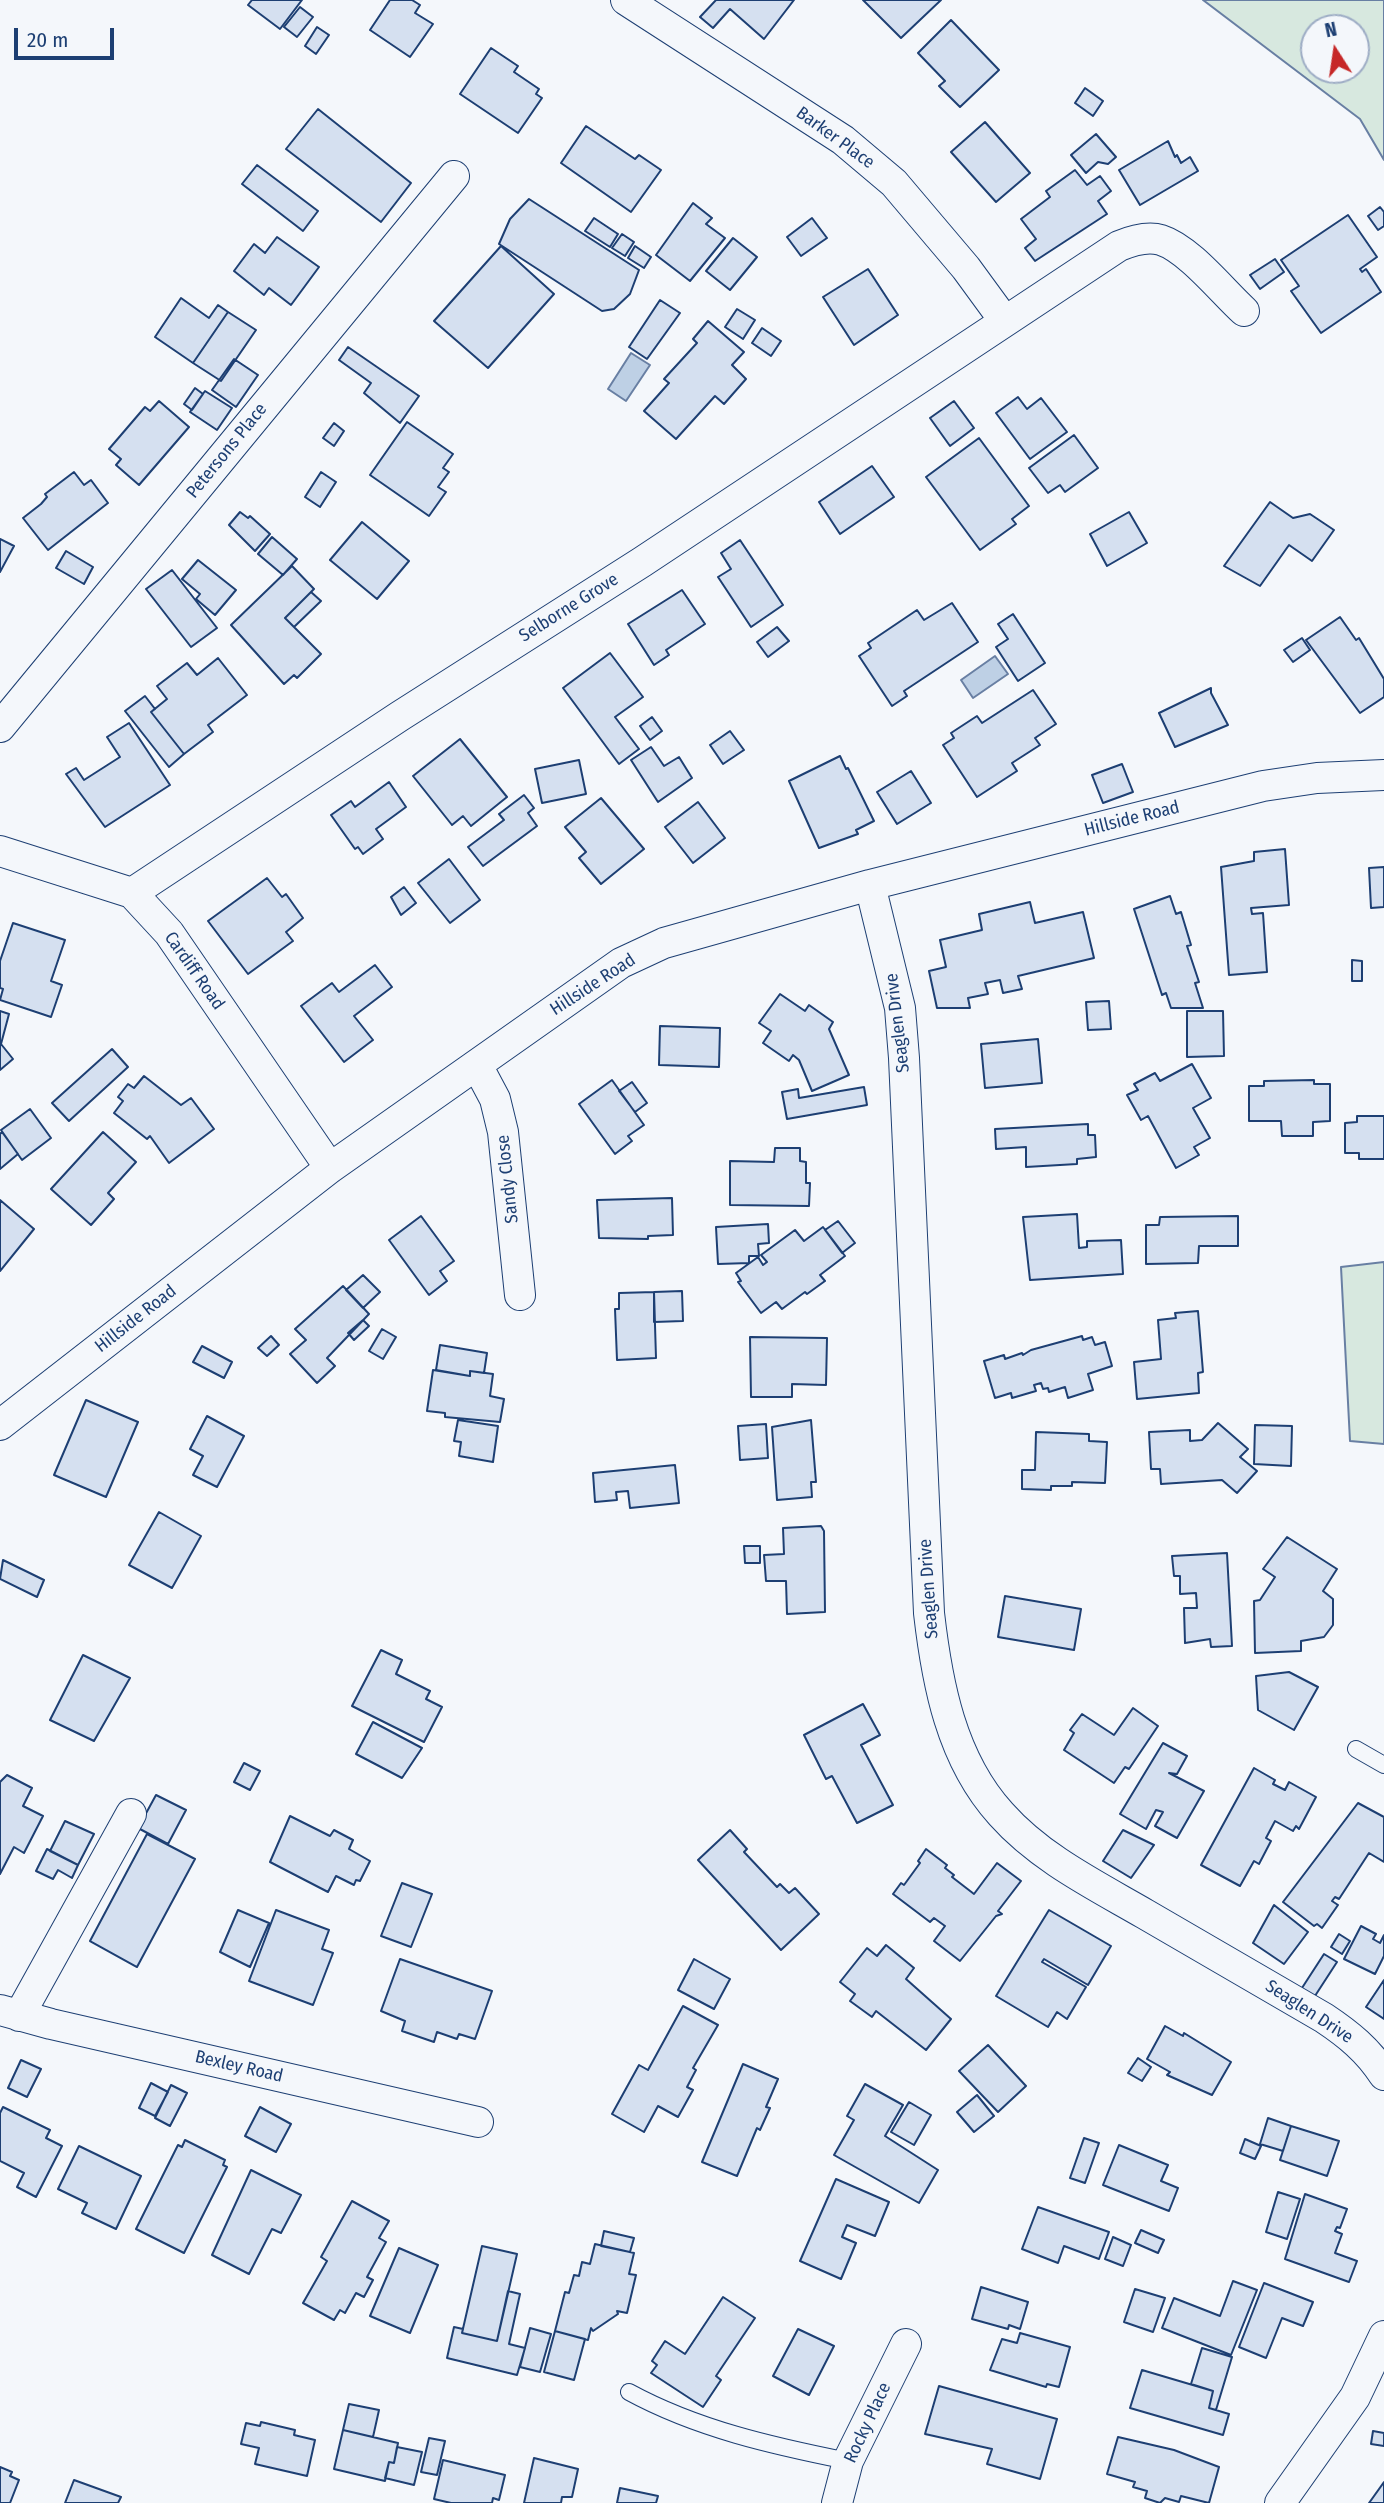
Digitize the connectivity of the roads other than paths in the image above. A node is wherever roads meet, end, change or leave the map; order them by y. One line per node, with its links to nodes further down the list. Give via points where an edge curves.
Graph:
1 (626, 0): 4 (street, Barker Place, via 843,140 894,183)
2 (454, 176): 5 (street, Petersons Place)
3 (1244, 311): 4 (street, Selborne Grove, via 1183,253 1160,240 1137,240 1119,246)
4 (1004, 320): 9 (street, Selborne Grove)
5 (0, 727)
6 (1384, 775): 8 (street, Hillside Road, via 1262,786)
7 (0, 851): 9 (street, Cardiff Road)
8 (870, 885): 10 (street, Hillside Road, via 653,948 593,981); 18 (street, Seaglen Drive, via 900,1008 929,1613 948,1719 974,1774 1001,1814 1061,1865 1324,2018 1351,2037)
9 (132, 893): 11 (street, Cardiff Road, via 169,933)
10 (478, 1067): 11 (street, Hillside Road); 12 (street, Sandy Close, via 495,1100 503,1132)
11 (330, 1168): 13 (street, Hillside Road)
12 (520, 1295)
13 (0, 1425)
14 (1356, 1749): 15 (lane)
15 (1384, 1765)
16 (131, 1814): 17 (street)
17 (10, 2013): 19 (street, Bexley Road)
18 (1384, 2075)
19 (478, 2122)
20 (1384, 2336): 25 (street, via 1355,2397)
21 (905, 2344): 23 (street, Rocky Place)
22 (629, 2392): 23 (lane, via 670,2414 786,2449)
23 (848, 2461): 24 (street, Rocky Place)
24 (837, 2503)
25 (1280, 2503)

